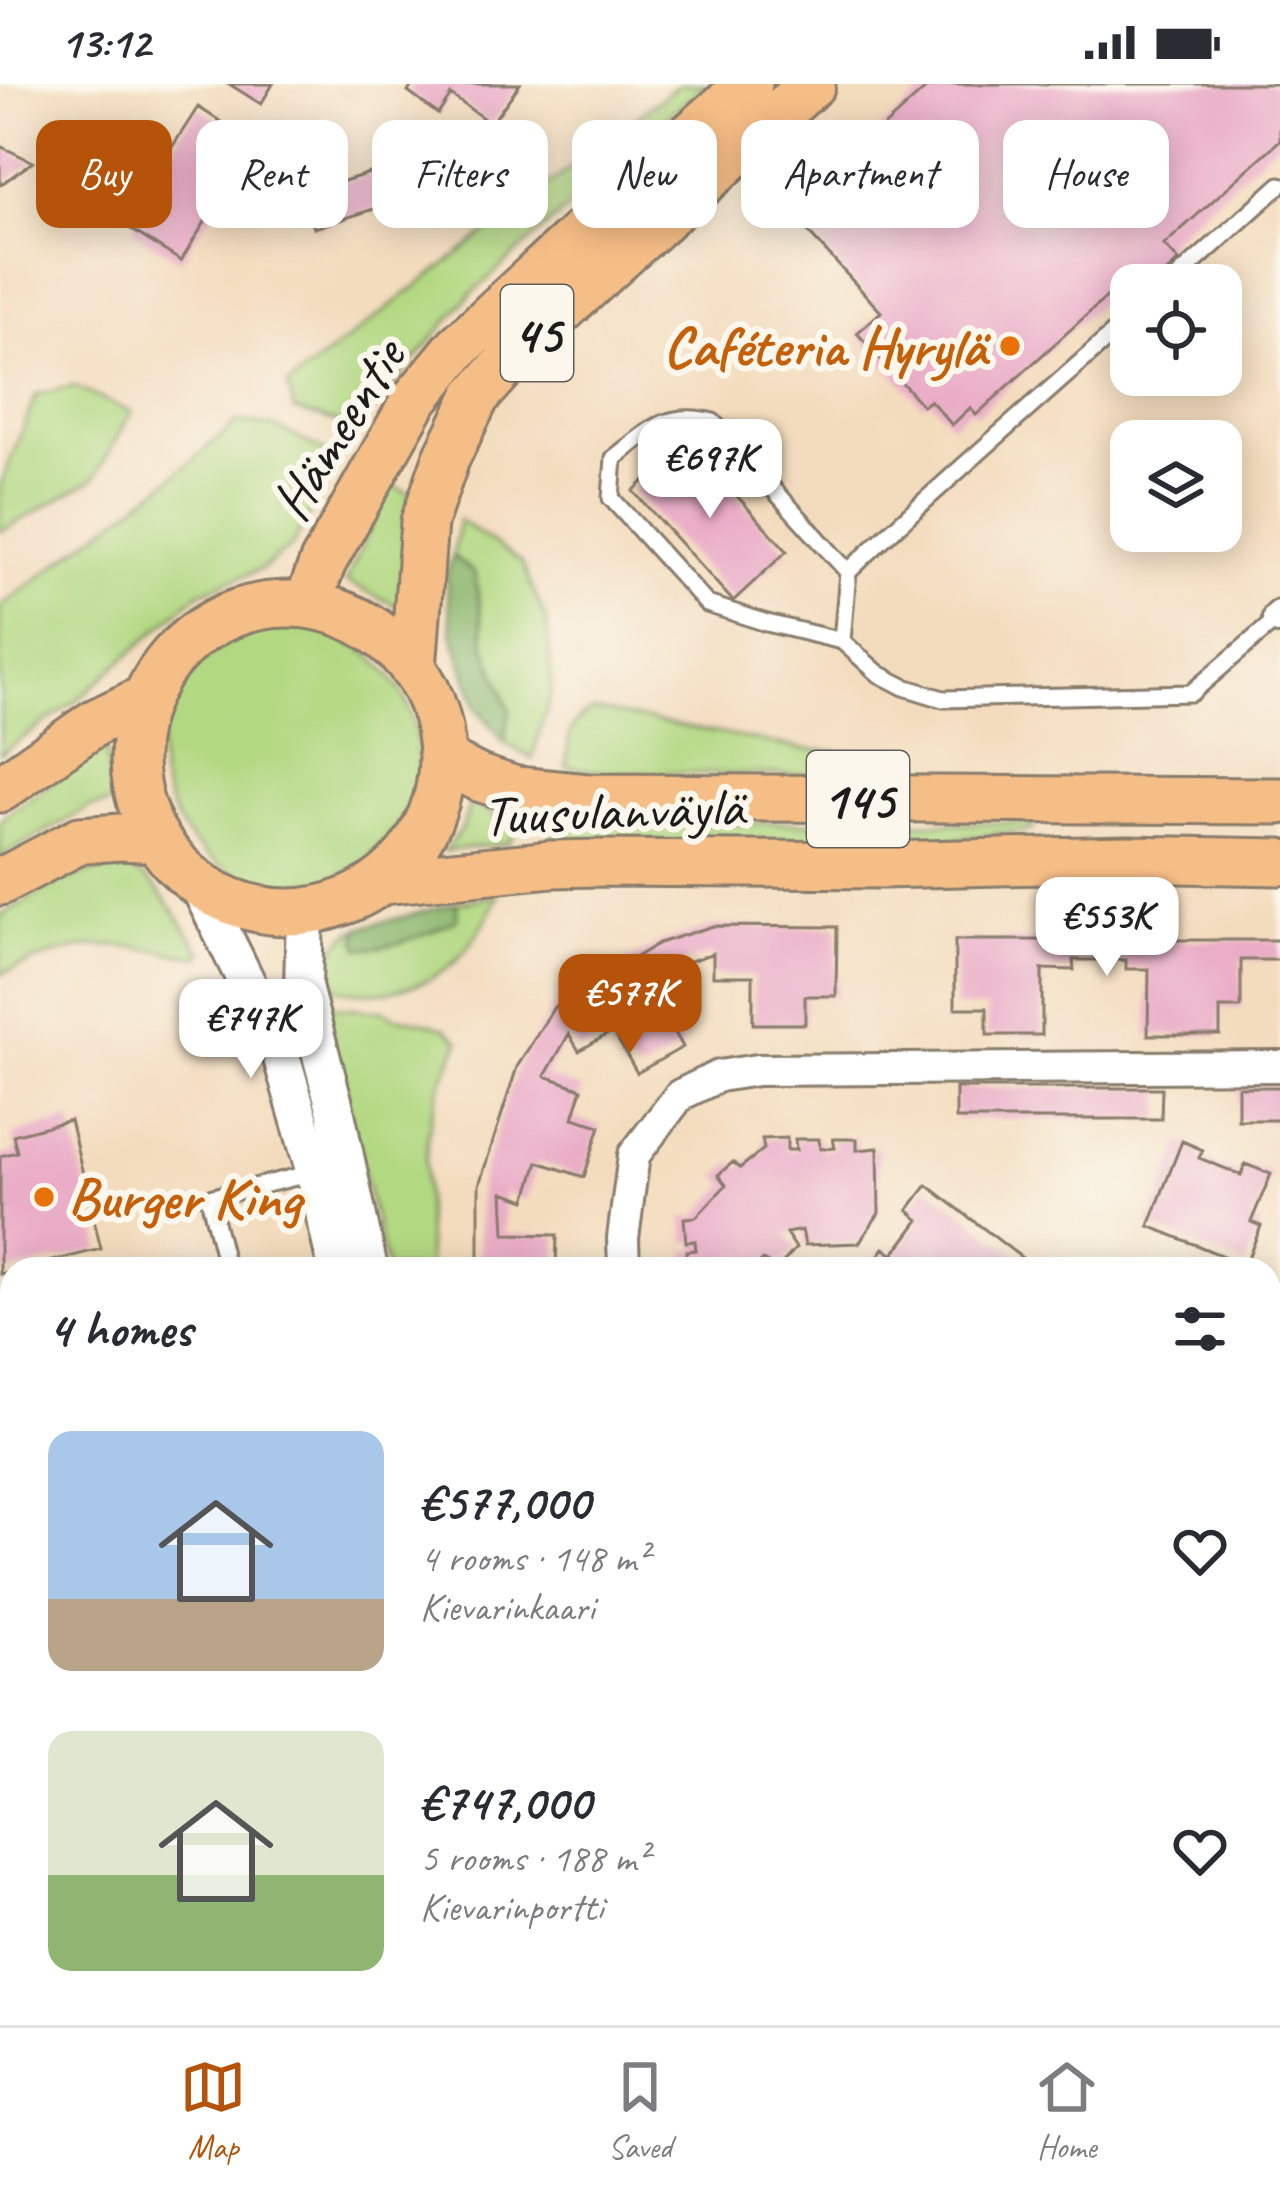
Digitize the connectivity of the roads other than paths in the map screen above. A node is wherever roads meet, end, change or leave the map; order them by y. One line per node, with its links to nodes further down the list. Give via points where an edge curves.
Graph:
1 (749, 84): 7 (main road, Hämeentie / 45, via 458,347 415,399 354,503)
2 (812, 84): 10 (main road, Hämeentie / 45, via 476,397 424,522)
3 (1280, 185): 4 (lane)
4 (1192, 264)
5 (1110, 336): 6 (lane)
6 (848, 572): 9 (lane); 9 (lane, via 713,422 688,416 652,428 614,458 611,498 707,604)
7 (307, 605): 10 (main road, via 361,622); 11 (main road, via 252,608 212,624 179,650)
8 (1279, 617): 9 (lane, via 1191,693 943,699 879,674)
9 (842, 641)
10 (413, 669): 12 (main road, 45, via 433,705)
11 (146, 698): 13 (main road, via 96,722); 15 (main road, via 136,770)
12 (442, 760): 14 (main road, Tuusulanväylä / 145, via 516,790 588,797); 17 (main road, 45, via 432,815)
13 (0, 789)
14 (1280, 801)
15 (157, 839): 18 (main road, via 80,840); 19 (main road, 45)
16 (1280, 862): 17 (main road, Tuusulanväylä / 145, via 552,864)
17 (382, 881): 20 (main road, 45)
18 (0, 882)
19 (197, 882): 20 (main road, 45, via 249,907); 22 (street)
20 (305, 912): 22 (street, via 303,987)
21 (1280, 1066): 26 (street, via 719,1076 680,1095 634,1155)
22 (330, 1166): 23 (lane, via 209,1198); 24 (street); 25 (street)
23 (224, 1257)
24 (336, 1257)
25 (364, 1257)
26 (624, 1257)

